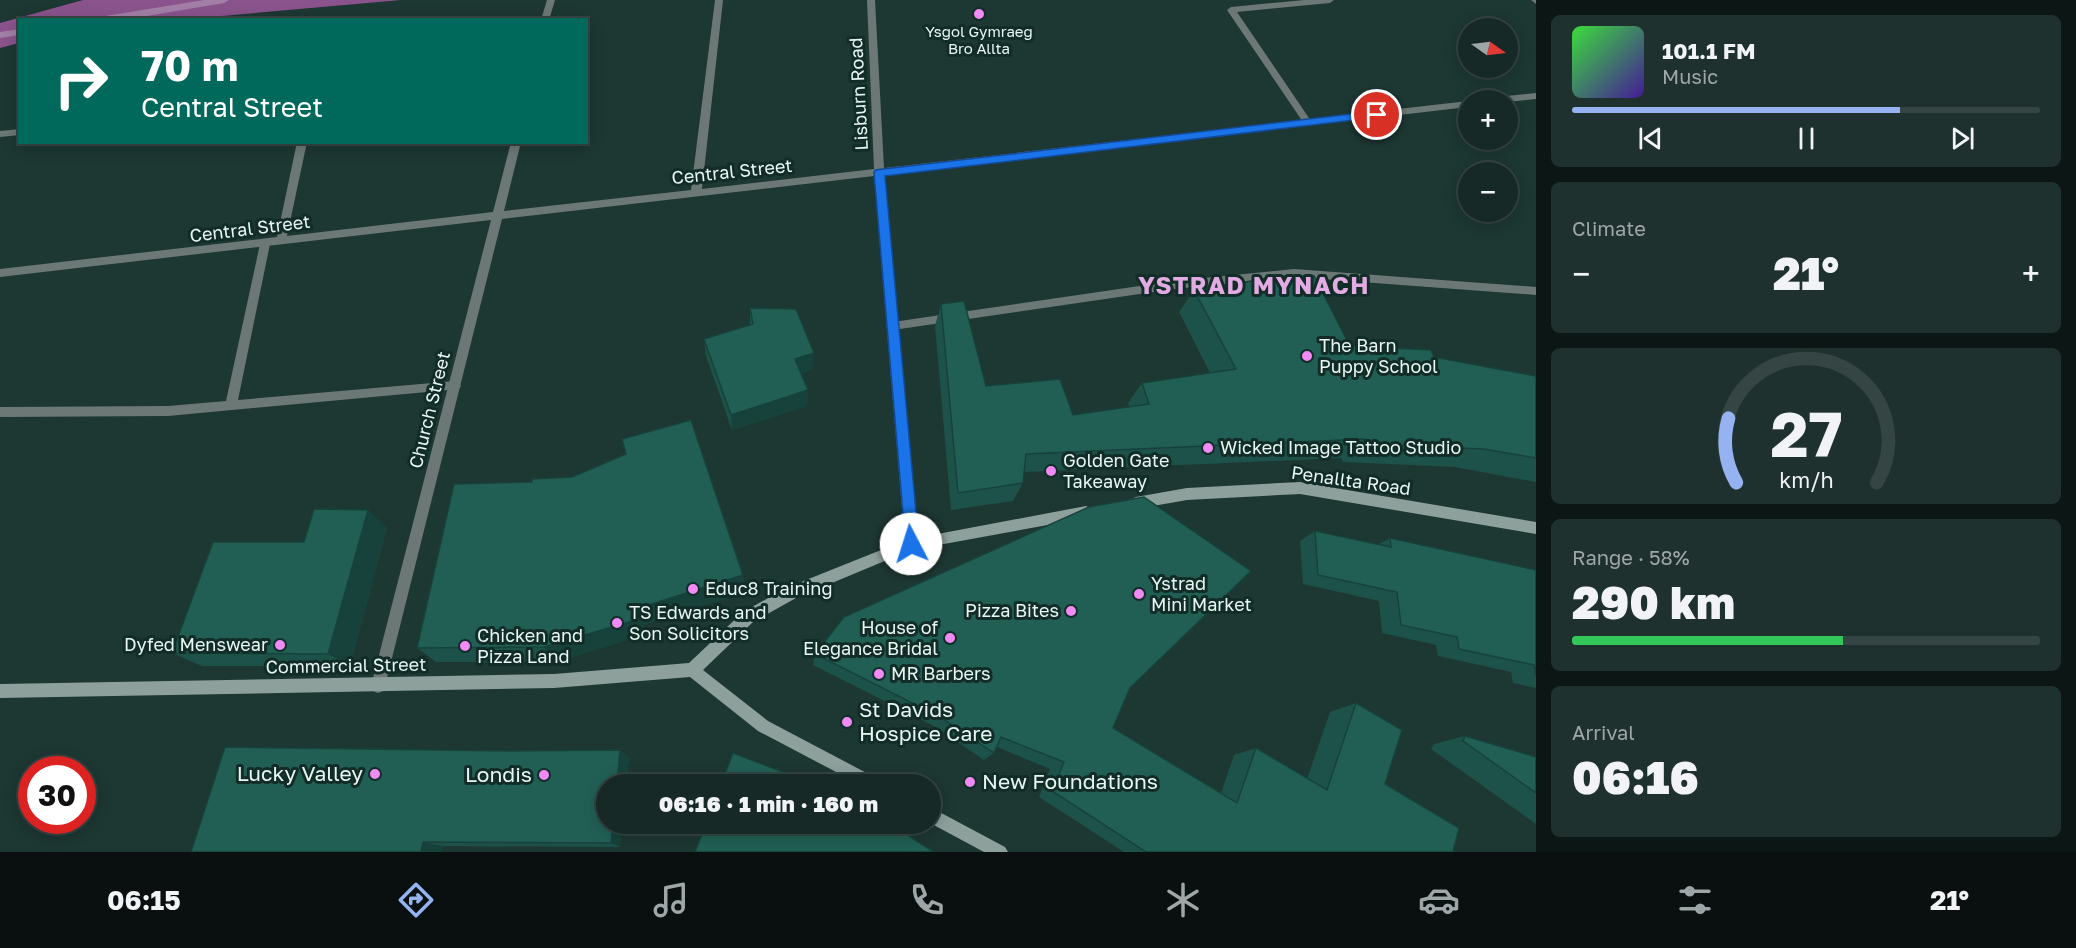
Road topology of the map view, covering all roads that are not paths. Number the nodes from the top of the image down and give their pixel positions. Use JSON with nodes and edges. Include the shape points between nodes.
{"nodes":[{"id":1,"x":550,"y":0,"type":"edge"},
{"id":2,"x":719,"y":0,"type":"edge"},
{"id":3,"x":872,"y":0,"type":"edge"},
{"id":4,"x":1330,"y":0,"type":"edge"},
{"id":5,"x":546,"y":18,"type":"edge"},
{"id":6,"x":1536,"y":96,"type":"edge"},
{"id":7,"x":1518,"y":98,"type":"edge"},
{"id":8,"x":1458,"y":105,"type":"edge"},
{"id":9,"x":1308,"y":123,"type":"junction"},
{"id":10,"x":18,"y":132,"type":"edge"},
{"id":11,"x":0,"y":134,"type":"edge"},
{"id":12,"x":302,"y":144,"type":"edge"},
{"id":13,"x":516,"y":144,"type":"edge"},
{"id":14,"x":879,"y":173,"type":"junction"},
{"id":15,"x":696,"y":193,"type":"junction"},
{"id":16,"x":499,"y":214,"type":"junction"},
{"id":17,"x":281,"y":242,"type":"junction"},
{"id":18,"x":265,"y":244,"type":"junction"},
{"id":19,"x":0,"y":273,"type":"edge"},
{"id":20,"x":1536,"y":291,"type":"edge"},
{"id":21,"x":893,"y":326,"type":"junction"},
{"id":22,"x":455,"y":386,"type":"junction"},
{"id":23,"x":231,"y":405,"type":"junction"},
{"id":24,"x":0,"y":412,"type":"edge"},
{"id":25,"x":1126,"y":505,"type":"edge"},
{"id":26,"x":1096,"y":510,"type":"edge"},
{"id":27,"x":1536,"y":528,"type":"edge"},
{"id":28,"x":911,"y":544,"type":"junction"},
{"id":29,"x":692,"y":670,"type":"junction"},
{"id":30,"x":378,"y":686,"type":"junction"},
{"id":31,"x":0,"y":691,"type":"edge"},
{"id":32,"x":854,"y":774,"type":"edge"},
{"id":33,"x":941,"y":821,"type":"edge"},
{"id":34,"x":1000,"y":852,"type":"edge"}],
"edges":[{"from":1,"to":5,"type":"street"},
{"from":2,"to":15,"type":"street"},
{"from":3,"to":14,"type":"street","name":"Lisburn Road"},
{"from":4,"to":9,"type":"street","via":[[1232,10]]},
{"from":6,"to":7,"type":"street"},
{"from":8,"to":9,"type":"street","name":"Central Street"},
{"from":9,"to":14,"type":"street","name":"Central Street"},
{"from":10,"to":11,"type":"street"},
{"from":12,"to":17,"type":"street"},
{"from":13,"to":16,"type":"street","name":"Church Street"},
{"from":14,"to":15,"type":"street","name":"Central Street"},
{"from":14,"to":21,"type":"street","name":"Lisburn Road"},
{"from":15,"to":16,"type":"street","name":"Central Street"},
{"from":16,"to":17,"type":"street","name":"Central Street"},
{"from":16,"to":22,"type":"street","name":"Church Street"},
{"from":17,"to":18,"type":"street","name":"Central Street"},
{"from":18,"to":19,"type":"street","name":"Central Street"},
{"from":18,"to":23,"type":"street"},
{"from":20,"to":21,"type":"street","via":[[1294,273],[1174,285]]},
{"from":21,"to":28,"type":"street","name":"Lisburn Road"},
{"from":22,"to":23,"type":"street"},
{"from":22,"to":30,"type":"street","name":"Church Street"},
{"from":23,"to":24,"type":"street","via":[[168,411]]},
{"from":25,"to":27,"type":"street","name":"Penallta Road","via":[[1187,494],[1300,488]]},
{"from":26,"to":28,"type":"street"},
{"from":28,"to":29,"type":"street","via":[[791,593],[748,617]]},
{"from":29,"to":30,"type":"street","name":"Commercial Street","via":[[554,681]]},
{"from":29,"to":32,"type":"street","via":[[763,726]]},
{"from":30,"to":31,"type":"street","name":"Commercial Street"},
{"from":33,"to":34,"type":"street"}]}
